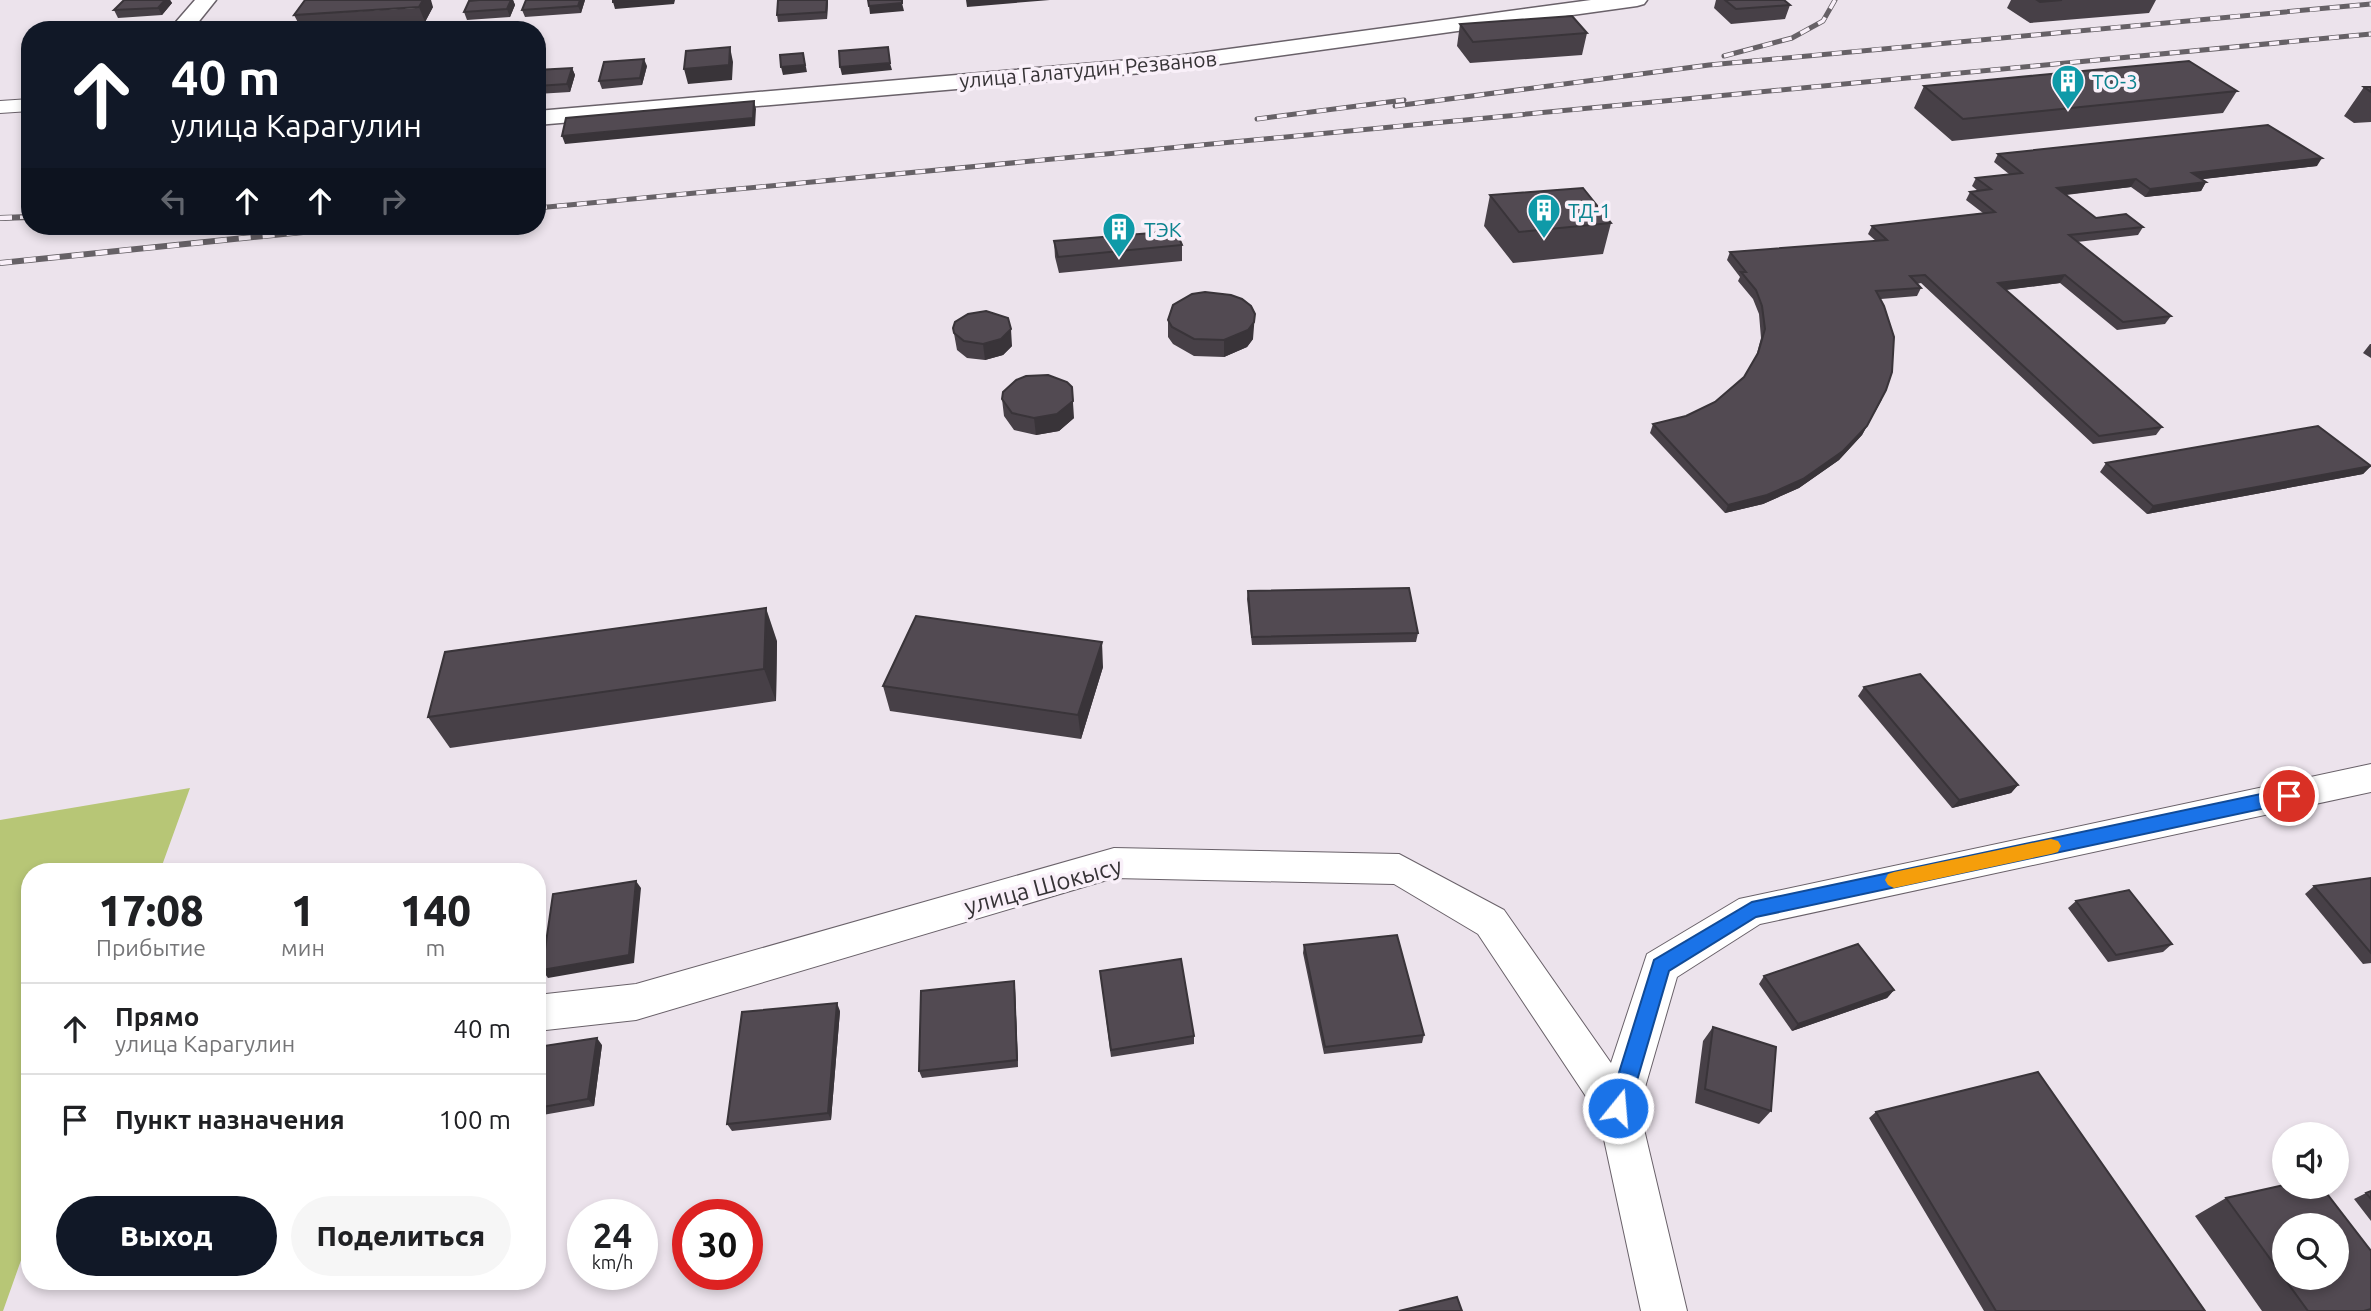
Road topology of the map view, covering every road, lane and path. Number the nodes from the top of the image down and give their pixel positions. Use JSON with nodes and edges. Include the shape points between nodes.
{"nodes":[{"id":1,"x":206,"y":0,"type":"edge"},
{"id":2,"x":1637,"y":0,"type":"edge"},
{"id":3,"x":188,"y":21,"type":"edge"},
{"id":4,"x":21,"y":106,"type":"edge"},
{"id":5,"x":0,"y":107,"type":"edge"},
{"id":6,"x":546,"y":117,"type":"edge"},
{"id":7,"x":2371,"y":778,"type":"edge"},
{"id":8,"x":546,"y":1012,"type":"edge"},
{"id":9,"x":1618,"y":1108,"type":"junction"},
{"id":10,"x":1664,"y":1311,"type":"edge"}],
"edges":[{"from":1,"to":3,"type":"street"},
{"from":2,"to":6,"type":"street","name":"улица Галатудин Резванов","via":[[1177,63]]},
{"from":4,"to":5,"type":"street"},
{"from":7,"to":9,"type":"street","via":[[1752,910],[1661,966]]},
{"from":8,"to":9,"type":"street","name":"улица Шокысу","via":[[636,1002],[1114,863],[1399,869],[1491,922]]},
{"from":9,"to":10,"type":"street"}]}
